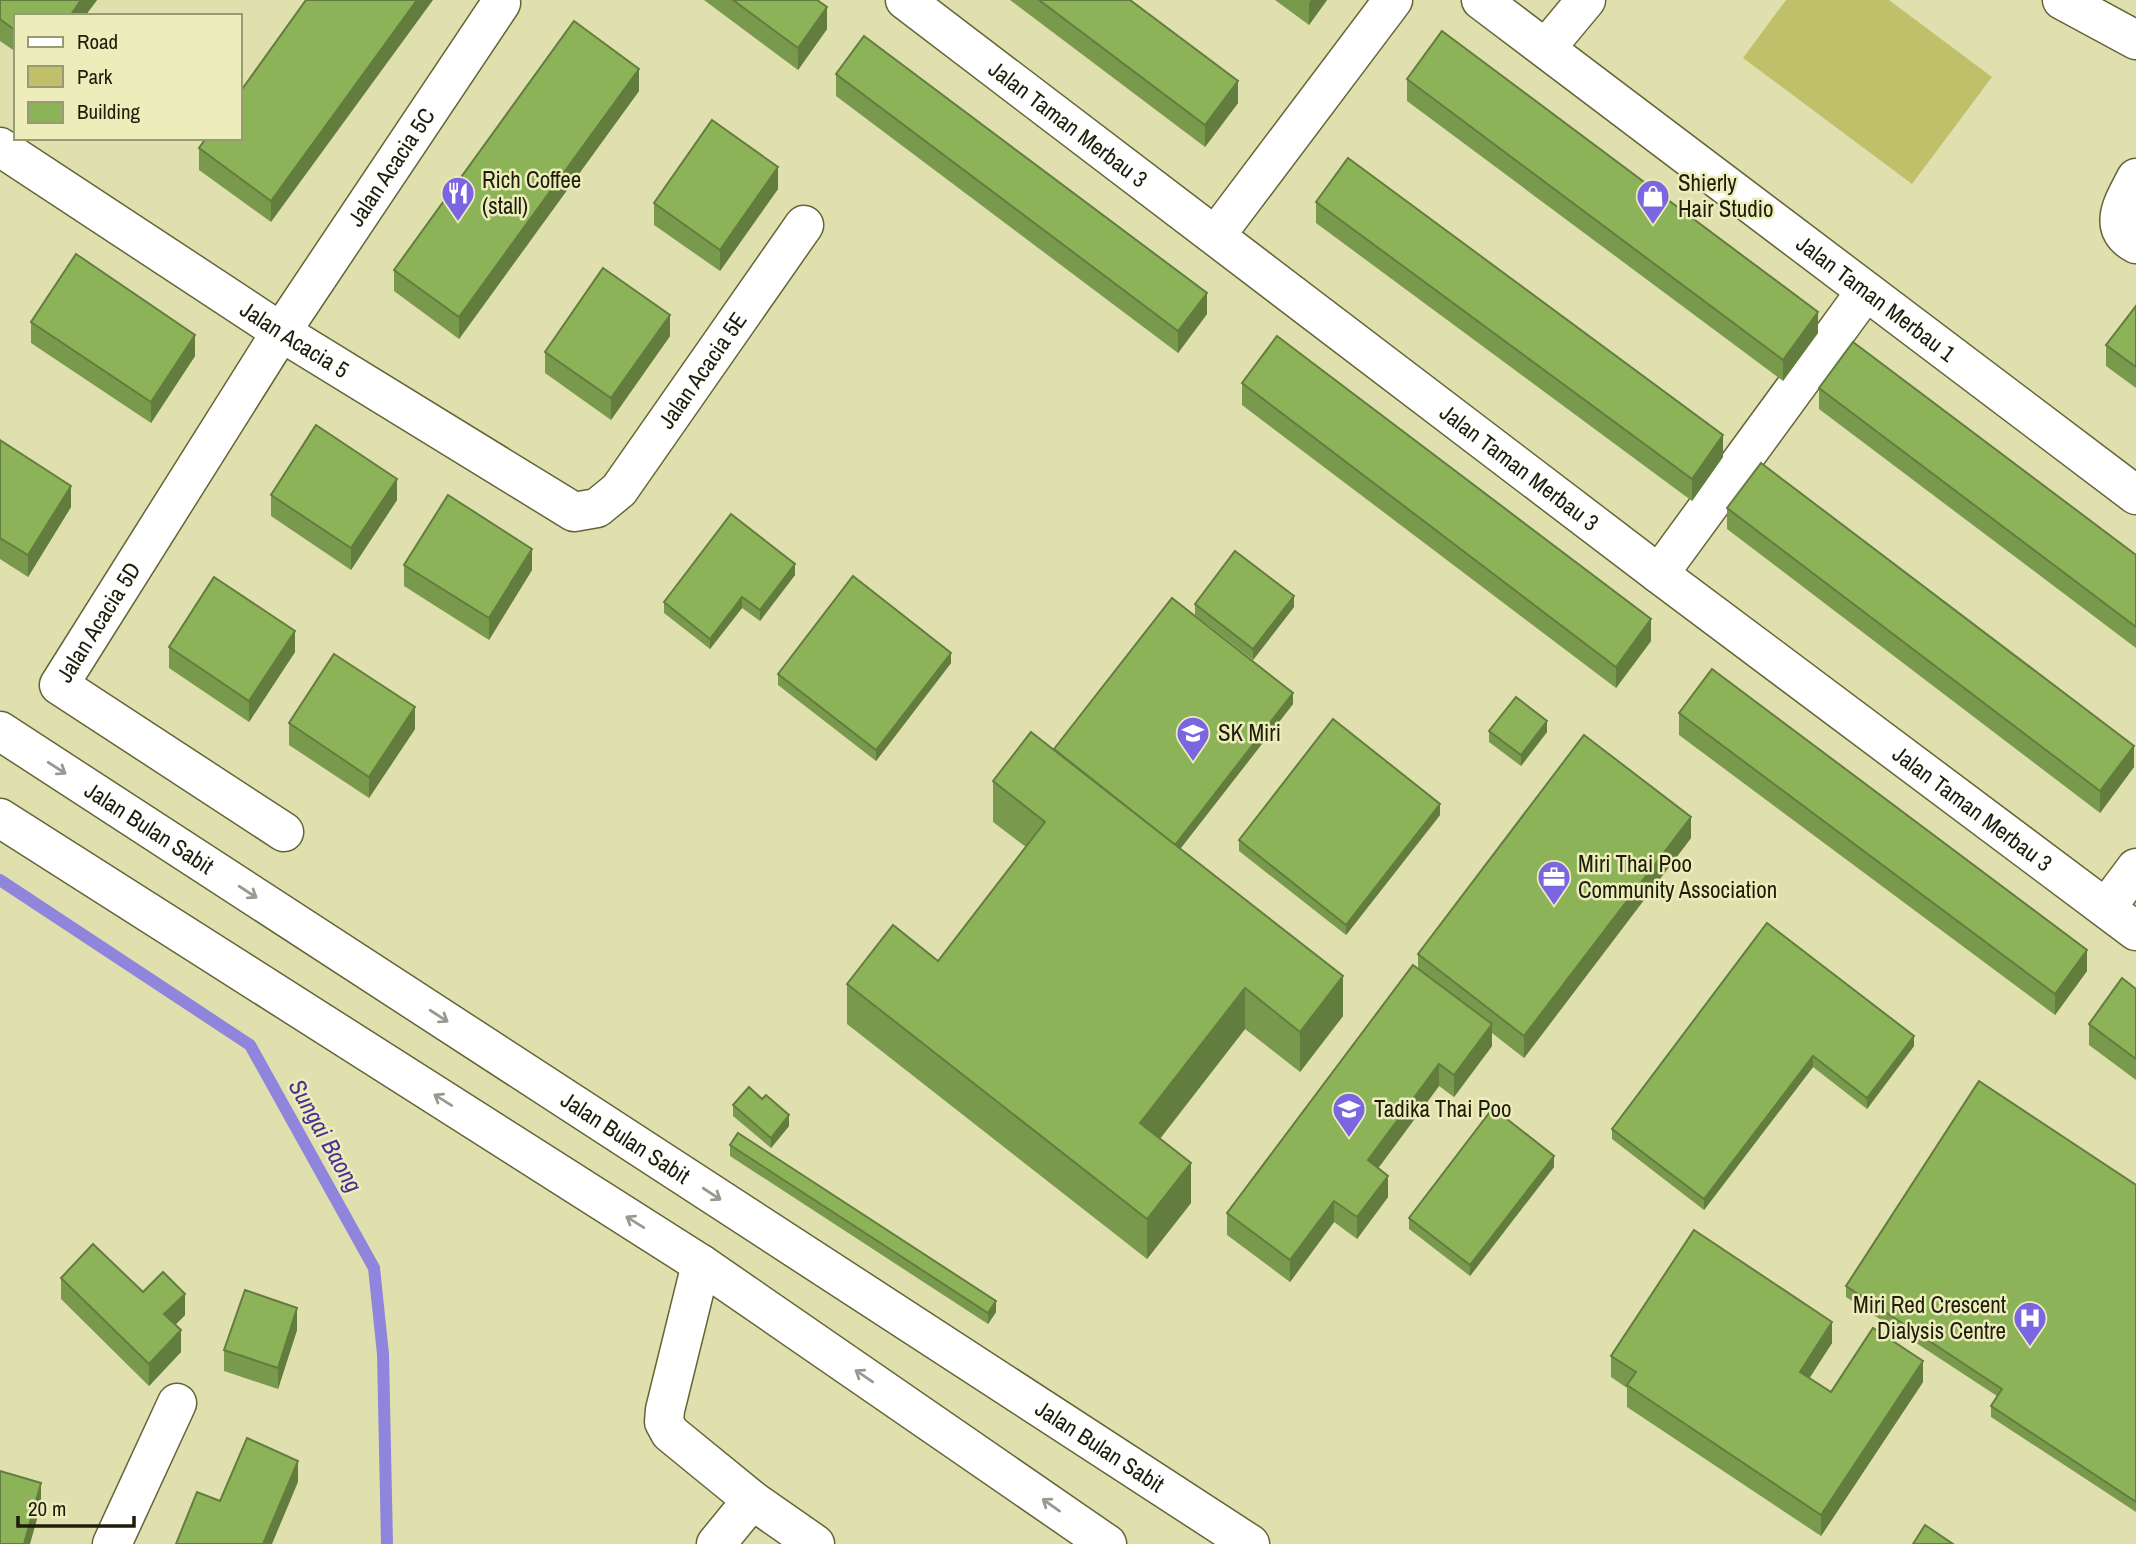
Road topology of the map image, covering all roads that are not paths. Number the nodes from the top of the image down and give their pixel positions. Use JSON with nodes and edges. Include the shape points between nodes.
{"nodes":[{"id":1,"x":905,"y":0,"type":"edge"},
{"id":2,"x":1393,"y":0,"type":"edge"},
{"id":3,"x":1481,"y":0,"type":"edge"},
{"id":4,"x":1586,"y":0,"type":"edge"},
{"id":5,"x":2062,"y":0,"type":"edge"},
{"id":6,"x":501,"y":2,"type":"dead end"},
{"id":7,"x":2136,"y":40,"type":"edge"},
{"id":8,"x":1546,"y":48,"type":"junction"},
{"id":9,"x":0,"y":147,"type":"edge"},
{"id":10,"x":2136,"y":178,"type":"edge"},
{"id":11,"x":804,"y":225,"type":"dead end"},
{"id":12,"x":1216,"y":235,"type":"junction"},
{"id":13,"x":2136,"y":244,"type":"edge"},
{"id":14,"x":1866,"y":291,"type":"junction"},
{"id":15,"x":281,"y":332,"type":"junction"},
{"id":16,"x":2136,"y":495,"type":"edge"},
{"id":17,"x":597,"y":508,"type":"joint"},
{"id":18,"x":1659,"y":574,"type":"junction"},
{"id":19,"x":0,"y":731,"type":"edge"},
{"id":20,"x":0,"y":790,"type":"edge"},
{"id":21,"x":0,"y":818,"type":"edge"},
{"id":22,"x":284,"y":832,"type":"dead end"},
{"id":23,"x":54,"y":853,"type":"junction"},
{"id":24,"x":2136,"y":868,"type":"edge"},
{"id":25,"x":2106,"y":908,"type":"junction"},
{"id":26,"x":2136,"y":931,"type":"edge"},
{"id":27,"x":701,"y":1264,"type":"junction"},
{"id":28,"x":177,"y":1403,"type":"dead end"},
{"id":29,"x":752,"y":1500,"type":"junction"},
{"id":30,"x":1236,"y":1539,"type":"edge"},
{"id":31,"x":112,"y":1544,"type":"edge"},
{"id":32,"x":716,"y":1544,"type":"edge"},
{"id":33,"x":814,"y":1544,"type":"edge"},
{"id":34,"x":1107,"y":1544,"type":"edge"}],
"edges":[{"from":1,"to":12,"type":"street","name":"Jalan Taman Merbau 3"},
{"from":2,"to":12,"type":"street"},
{"from":3,"to":8,"type":"street","name":"Jalan Taman Merbau 1"},
{"from":4,"to":8,"type":"street"},
{"from":5,"to":7,"type":"street"},
{"from":6,"to":15,"type":"street","name":"Jalan Acacia 5C"},
{"from":8,"to":14,"type":"street","name":"Jalan Taman Merbau 1"},
{"from":9,"to":15,"type":"street","name":"Jalan Acacia 5"},
{"from":10,"to":13,"type":"street","via":[[2119,211],[2120,226]]},
{"from":11,"to":17,"type":"street","name":"Jalan Acacia 5E","via":[[619,490]]},
{"from":12,"to":18,"type":"street","name":"Jalan Taman Merbau 3"},
{"from":14,"to":16,"type":"street","name":"Jalan Taman Merbau 1"},
{"from":14,"to":18,"type":"street"},
{"from":15,"to":17,"type":"street","name":"Jalan Acacia 5","via":[[574,512]]},
{"from":15,"to":22,"type":"street","name":"Jalan Acacia 5D","via":[[59,685]]},
{"from":18,"to":25,"type":"street","name":"Jalan Taman Merbau 3"},
{"from":19,"to":30,"type":"street","name":"Jalan Bulan Sabit","one_way":true},
{"from":20,"to":23,"type":"street"},
{"from":21,"to":23,"type":"street"},
{"from":27,"to":23,"type":"street","one_way":true},
{"from":24,"to":25,"type":"street"},
{"from":25,"to":26,"type":"street","name":"Jalan Taman Merbau 3"},
{"from":27,"to":29,"type":"street","via":[[664,1422],[670,1433]]},
{"from":34,"to":27,"type":"street","one_way":true},
{"from":28,"to":31,"type":"street"},
{"from":29,"to":32,"type":"street"},
{"from":29,"to":33,"type":"street"}]}
